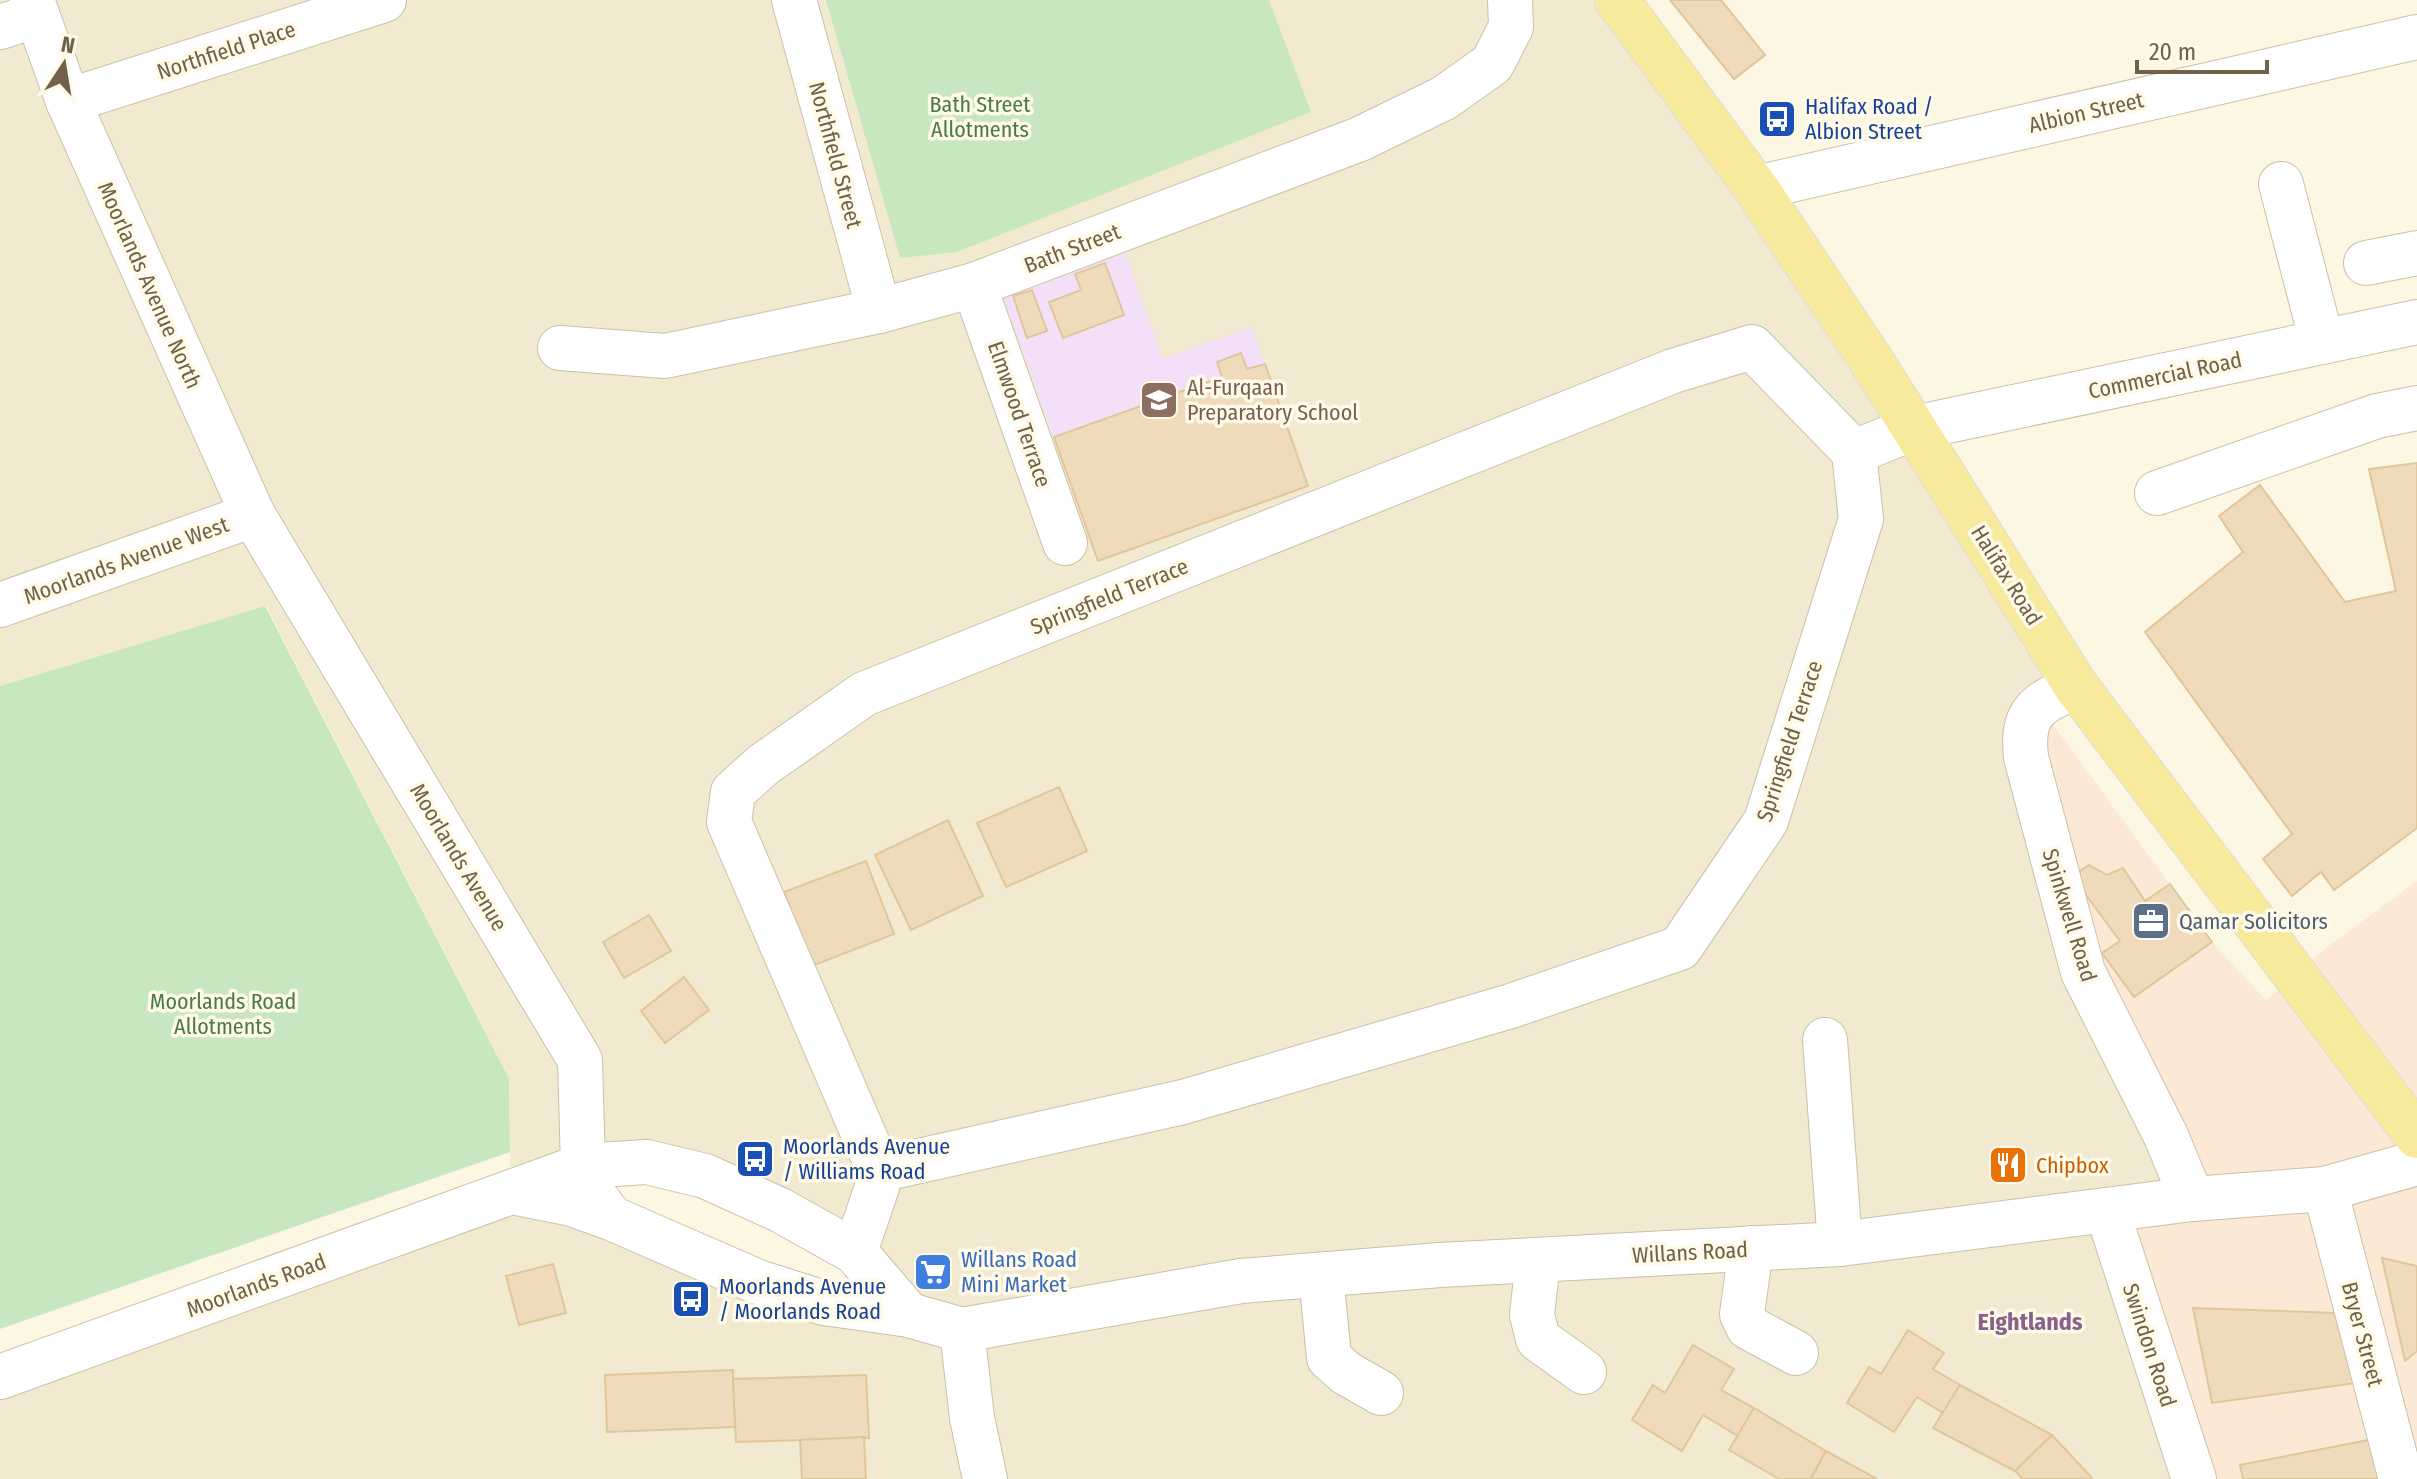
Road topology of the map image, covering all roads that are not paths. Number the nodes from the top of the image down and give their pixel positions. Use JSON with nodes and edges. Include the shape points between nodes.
{"nodes":[{"id":1,"x":384,"y":0,"type":"edge"},
{"id":2,"x":794,"y":0,"type":"edge"},
{"id":3,"x":1510,"y":0,"type":"edge"},
{"id":4,"x":1617,"y":0,"type":"edge"},
{"id":5,"x":23,"y":14,"type":"edge"},
{"id":6,"x":2417,"y":37,"type":"edge"},
{"id":7,"x":68,"y":101,"type":"junction"},
{"id":8,"x":2281,"y":184,"type":"dead end"},
{"id":9,"x":1756,"y":188,"type":"junction"},
{"id":10,"x":2417,"y":253,"type":"edge"},
{"id":11,"x":2366,"y":263,"type":"dead end"},
{"id":12,"x":974,"y":285,"type":"junction"},
{"id":13,"x":879,"y":311,"type":"junction"},
{"id":14,"x":2417,"y":322,"type":"edge"},
{"id":15,"x":2322,"y":342,"type":"junction"},
{"id":16,"x":560,"y":348,"type":"dead end"},
{"id":17,"x":2417,"y":408,"type":"edge"},
{"id":18,"x":1914,"y":428,"type":"junction"},
{"id":19,"x":1854,"y":452,"type":"junction"},
{"id":20,"x":2157,"y":493,"type":"dead end"},
{"id":21,"x":253,"y":515,"type":"junction"},
{"id":22,"x":1065,"y":543,"type":"dead end"},
{"id":23,"x":283,"y":564,"type":"joint"},
{"id":24,"x":0,"y":605,"type":"edge"},
{"id":25,"x":2076,"y":686,"type":"junction"},
{"id":26,"x":1825,"y":1040,"type":"dead end"},
{"id":27,"x":2417,"y":1136,"type":"edge"},
{"id":28,"x":2417,"y":1163,"type":"edge"},
{"id":29,"x":583,"y":1166,"type":"junction"},
{"id":30,"x":879,"y":1170,"type":"junction"},
{"id":31,"x":2325,"y":1189,"type":"junction"},
{"id":32,"x":512,"y":1192,"type":"junction"},
{"id":33,"x":2192,"y":1199,"type":"junction"},
{"id":34,"x":2107,"y":1210,"type":"junction"},
{"id":35,"x":611,"y":1218,"type":"junction"},
{"id":36,"x":1840,"y":1244,"type":"junction"},
{"id":37,"x":1751,"y":1248,"type":"junction"},
{"id":38,"x":855,"y":1252,"type":"junction"},
{"id":39,"x":1538,"y":1260,"type":"junction"},
{"id":40,"x":1321,"y":1275,"type":"junction"},
{"id":41,"x":909,"y":1315,"type":"junction"},
{"id":42,"x":962,"y":1330,"type":"junction"},
{"id":43,"x":1796,"y":1353,"type":"dead end"},
{"id":44,"x":1584,"y":1372,"type":"dead end"},
{"id":45,"x":0,"y":1377,"type":"edge"},
{"id":46,"x":1381,"y":1393,"type":"dead end"},
{"id":47,"x":985,"y":1479,"type":"edge"},
{"id":48,"x":2194,"y":1479,"type":"edge"},
{"id":49,"x":2401,"y":1479,"type":"edge"}],
"edges":[{"from":1,"to":7,"type":"street","name":"Northfield Place"},
{"from":2,"to":13,"type":"street","name":"Northfield Street"},
{"from":3,"to":12,"type":"street","name":"Bath Street","via":[[1511,27],[1492,64],[1444,98],[1360,139]]},
{"from":4,"to":9,"type":"main road","name":"Halifax Road"},
{"from":5,"to":7,"type":"street","name":"Moorlands Avenue North"},
{"from":6,"to":9,"type":"street","name":"Albion Street"},
{"from":7,"to":21,"type":"street","name":"Moorlands Avenue North"},
{"from":8,"to":15,"type":"street"},
{"from":9,"to":18,"type":"main road","name":"Halifax Road"},
{"from":10,"to":11,"type":"street"},
{"from":12,"to":13,"type":"street","name":"Bath Street"},
{"from":12,"to":22,"type":"street","name":"Elmwood Terrace"},
{"from":13,"to":16,"type":"street","name":"Bath Street","via":[[665,356]]},
{"from":14,"to":15,"type":"street","name":"Commercial Road"},
{"from":15,"to":18,"type":"street","name":"Commercial Road"},
{"from":17,"to":20,"type":"street","via":[[2377,416]]},
{"from":18,"to":19,"type":"street"},
{"from":18,"to":25,"type":"main road","name":"Halifax Road"},
{"from":19,"to":30,"type":"street","name":"Springfield Terrace","via":[[1861,519],[1766,821],[1680,948],[1511,1006],[1183,1102]]},
{"from":19,"to":30,"type":"street","name":"Springfield Terrace","via":[[1752,347],[1673,371],[864,694],[763,765],[733,792],[729,822]]},
{"from":21,"to":23,"type":"street","name":"Moorlands Avenue North"},
{"from":21,"to":24,"type":"street","name":"Moorlands Avenue West"},
{"from":23,"to":29,"type":"street","name":"Moorlands Avenue","via":[[580,1060]]},
{"from":25,"to":27,"type":"main road","name":"Halifax Road"},
{"from":25,"to":33,"type":"street","name":"Spinkwell Road","via":[[2038,704],[2023,731],[2026,757],[2083,972]]},
{"from":26,"to":36,"type":"street"},
{"from":28,"to":31,"type":"street","name":"Willans Road"},
{"from":29,"to":32,"type":"street","name":"Moorlands Road"},
{"from":29,"to":35,"type":"street","via":[[589,1188]]},
{"from":29,"to":38,"type":"street","name":"Moorlands Road","via":[[647,1162],[705,1176]]},
{"from":30,"to":38,"type":"street"},
{"from":31,"to":33,"type":"street","name":"Willans Road"},
{"from":31,"to":49,"type":"street","name":"Bryer Street"},
{"from":32,"to":35,"type":"street"},
{"from":32,"to":45,"type":"street","name":"Moorlands Road"},
{"from":33,"to":34,"type":"street","name":"Willans Road"},
{"from":34,"to":36,"type":"street","name":"Willans Road"},
{"from":34,"to":48,"type":"street","name":"Swindon Road"},
{"from":35,"to":41,"type":"street","via":[[784,1290],[824,1303]]},
{"from":36,"to":37,"type":"street","name":"Willans Road"},
{"from":37,"to":39,"type":"street","name":"Willans Road"},
{"from":37,"to":43,"type":"street","via":[[1742,1314],[1748,1327]]},
{"from":38,"to":41,"type":"street","name":"Moorlands Road"},
{"from":39,"to":40,"type":"street","name":"Willans Road"},
{"from":39,"to":44,"type":"street","via":[[1532,1315],[1538,1339]]},
{"from":40,"to":42,"type":"street","name":"Willans Road","via":[[1241,1281]]},
{"from":40,"to":46,"type":"street","via":[[1329,1358]]},
{"from":41,"to":42,"type":"street"},
{"from":42,"to":47,"type":"street"}]}
